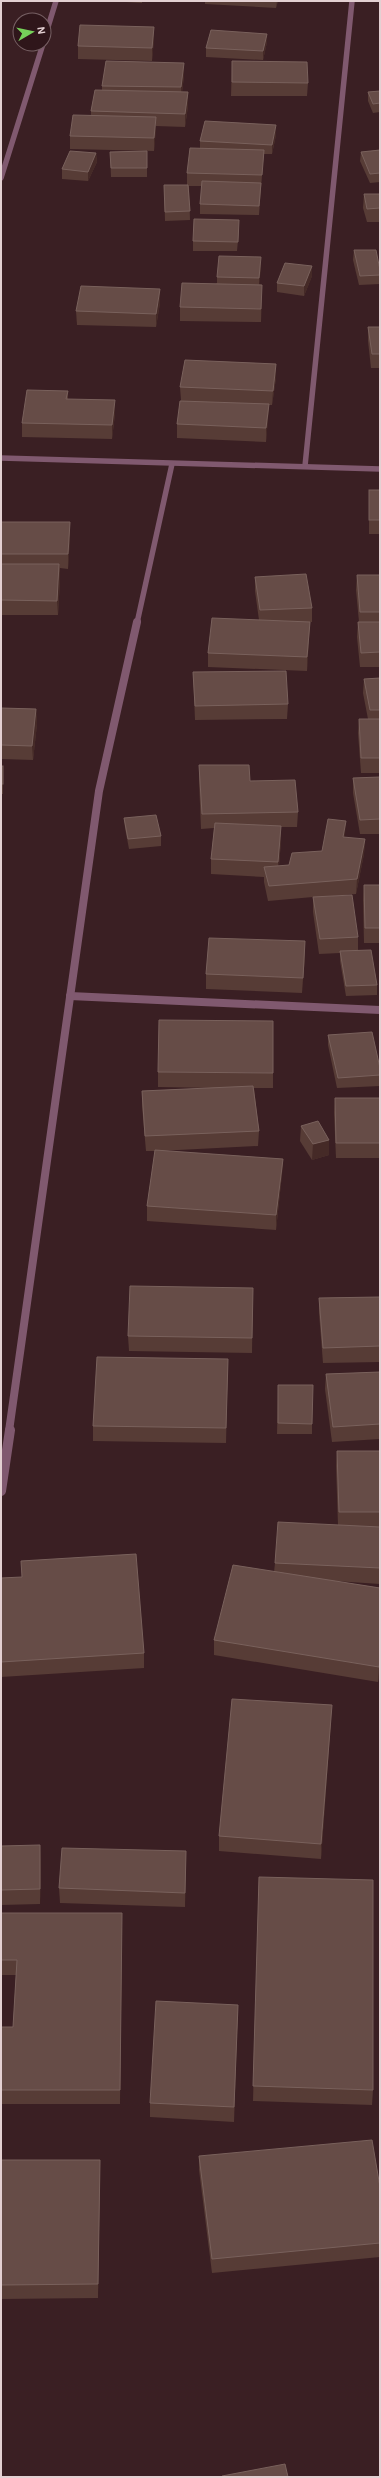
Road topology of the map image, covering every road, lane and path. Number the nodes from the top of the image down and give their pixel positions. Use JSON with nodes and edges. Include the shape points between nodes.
{"nodes":[{"id":1,"x":56,"y":1,"type":"edge"},
{"id":2,"x":352,"y":1,"type":"edge"},
{"id":3,"x":52,"y":14,"type":"edge"},
{"id":4,"x":40,"y":52,"type":"edge"},
{"id":5,"x":1,"y":178,"type":"edge"},
{"id":6,"x":1,"y":458,"type":"edge"},
{"id":7,"x":172,"y":464,"type":"junction"},
{"id":8,"x":305,"y":466,"type":"junction"},
{"id":9,"x":380,"y":469,"type":"edge"},
{"id":10,"x":70,"y":996,"type":"junction"},
{"id":11,"x":380,"y":1010,"type":"edge"},
{"id":12,"x":1,"y":1491,"type":"edge"}],
"edges":[{"from":1,"to":3,"type":"street"},
{"from":2,"to":8,"type":"street"},
{"from":4,"to":5,"type":"street"},
{"from":6,"to":7,"type":"street"},
{"from":7,"to":8,"type":"street"},
{"from":7,"to":10,"type":"street","via":[[99,791]]},
{"from":8,"to":9,"type":"street"},
{"from":10,"to":11,"type":"street"},
{"from":10,"to":12,"type":"street"}]}
